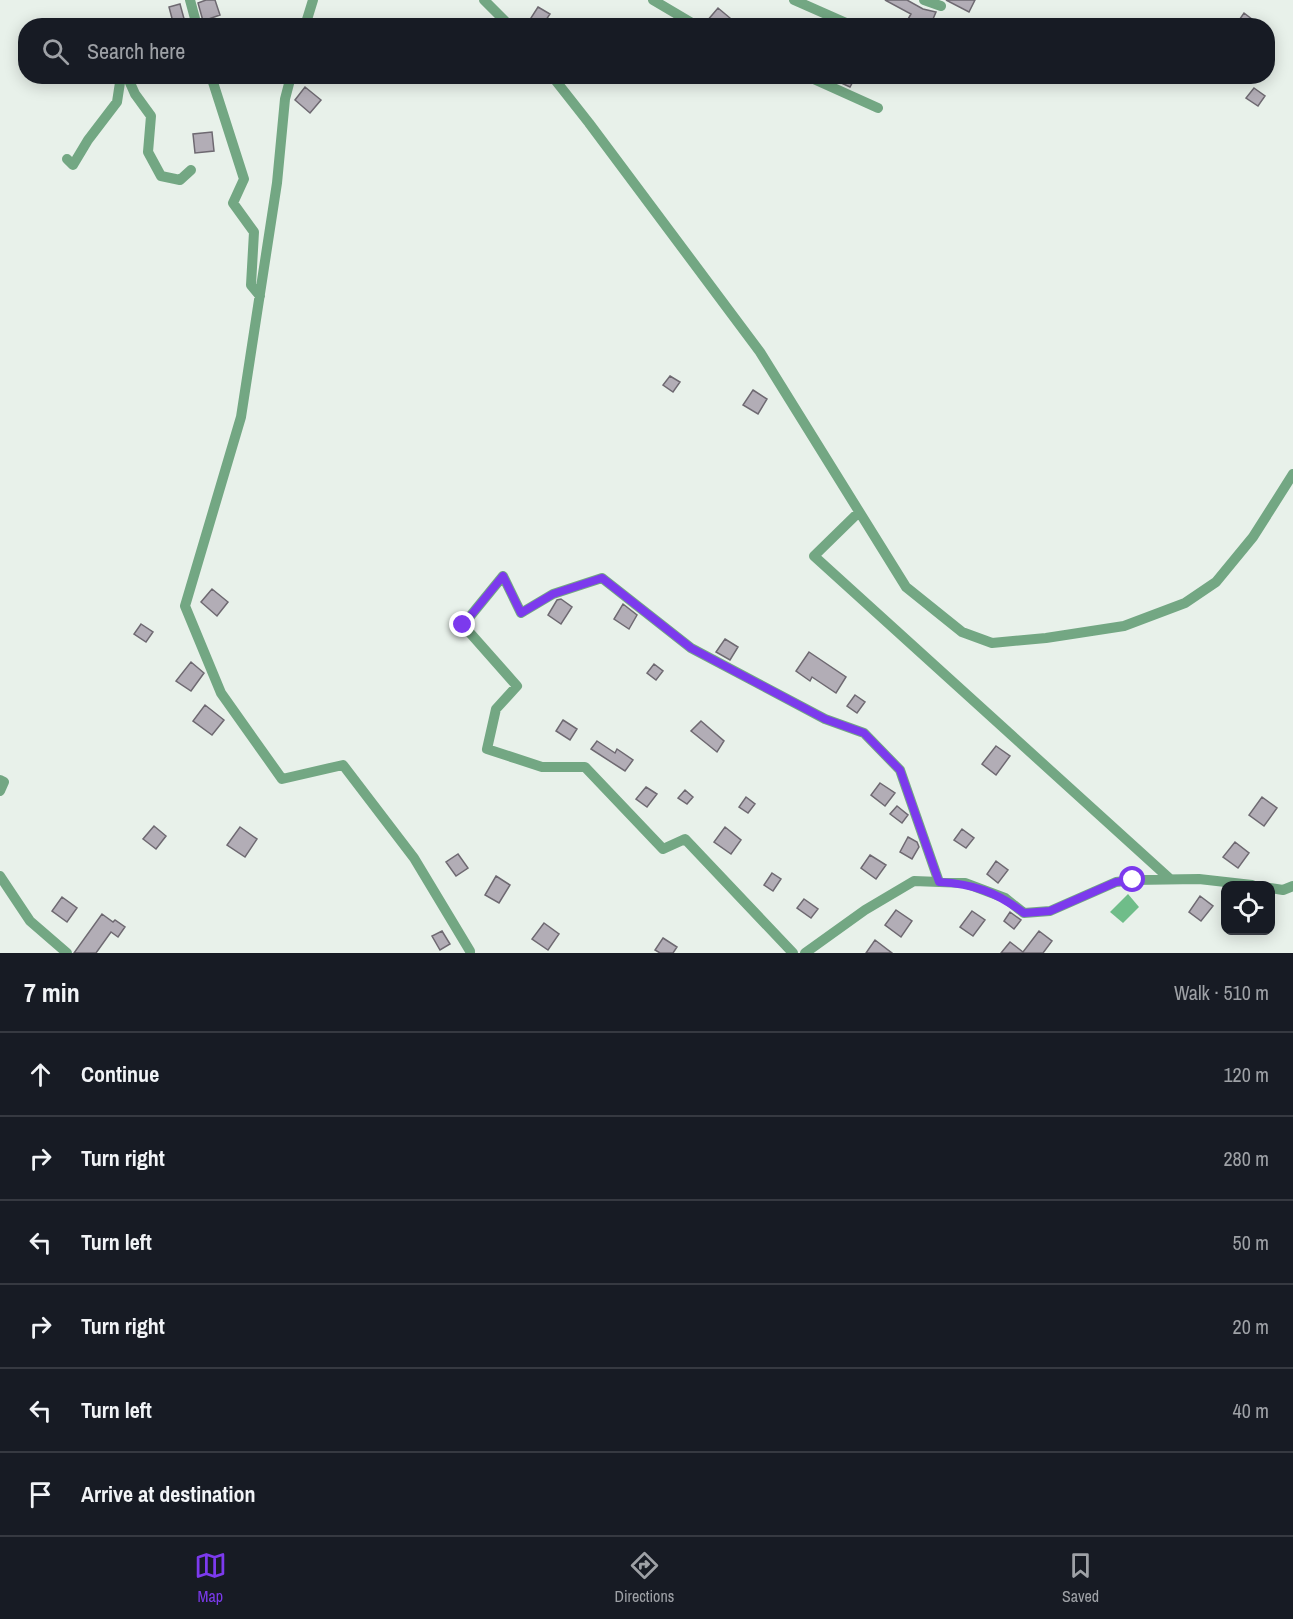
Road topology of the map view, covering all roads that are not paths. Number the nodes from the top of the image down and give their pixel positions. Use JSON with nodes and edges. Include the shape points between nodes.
{"nodes":[{"id":1,"x":190,"y":0,"type":"edge"},
{"id":2,"x":313,"y":0,"type":"edge"},
{"id":3,"x":484,"y":0,"type":"edge"},
{"id":4,"x":654,"y":0,"type":"edge"},
{"id":5,"x":794,"y":0,"type":"edge"},
{"id":6,"x":924,"y":0,"type":"edge"},
{"id":7,"x":941,"y":6,"type":"dead end"},
{"id":8,"x":195,"y":18,"type":"edge"},
{"id":9,"x":307,"y":18,"type":"edge"},
{"id":10,"x":502,"y":18,"type":"edge"},
{"id":11,"x":684,"y":18,"type":"edge"},
{"id":12,"x":835,"y":18,"type":"edge"},
{"id":13,"x":120,"y":84,"type":"edge"},
{"id":14,"x":131,"y":84,"type":"edge"},
{"id":15,"x":214,"y":84,"type":"edge"},
{"id":16,"x":289,"y":84,"type":"edge"},
{"id":17,"x":558,"y":84,"type":"edge"},
{"id":18,"x":825,"y":84,"type":"edge"},
{"id":19,"x":878,"y":108,"type":"dead end"},
{"id":20,"x":68,"y":159,"type":"dead end"},
{"id":21,"x":191,"y":170,"type":"dead end"},
{"id":22,"x":260,"y":296,"type":"junction"},
{"id":23,"x":1293,"y":474,"type":"edge"},
{"id":24,"x":859,"y":512,"type":"junction"},
{"id":25,"x":0,"y":780,"type":"edge"},
{"id":26,"x":0,"y":791,"type":"edge"},
{"id":27,"x":0,"y":876,"type":"edge"},
{"id":28,"x":1170,"y":879,"type":"junction"},
{"id":29,"x":1221,"y":881,"type":"edge"},
{"id":30,"x":939,"y":882,"type":"junction"},
{"id":31,"x":1293,"y":886,"type":"edge"},
{"id":32,"x":1275,"y":889,"type":"edge"},
{"id":33,"x":67,"y":953,"type":"edge"},
{"id":34,"x":470,"y":953,"type":"edge"},
{"id":35,"x":793,"y":953,"type":"edge"},
{"id":36,"x":805,"y":953,"type":"edge"}],
"edges":[{"from":1,"to":8,"type":"street"},
{"from":2,"to":9,"type":"street"},
{"from":3,"to":10,"type":"street"},
{"from":4,"to":11,"type":"street"},
{"from":5,"to":12,"type":"street"},
{"from":6,"to":7,"type":"street"},
{"from":13,"to":20,"type":"street","via":[[117,102],[73,165]]},
{"from":14,"to":21,"type":"street","via":[[151,117],[148,152],[161,176],[180,180]]},
{"from":15,"to":22,"type":"street","via":[[244,179],[233,203],[254,232],[251,285]]},
{"from":16,"to":22,"type":"street"},
{"from":17,"to":24,"type":"street","via":[[760,352]]},
{"from":18,"to":19,"type":"street"},
{"from":22,"to":34,"type":"street","via":[[241,417],[185,606],[220,693],[282,779],[343,765],[414,858]]},
{"from":23,"to":24,"type":"street","via":[[1253,537],[1216,582],[1185,603],[1125,626],[992,644],[962,632],[906,587]]},
{"from":24,"to":28,"type":"street","via":[[814,556]]},
{"from":25,"to":26,"type":"street","via":[[4,783]]},
{"from":27,"to":33,"type":"street","via":[[30,921]]},
{"from":28,"to":29,"type":"street"},
{"from":28,"to":30,"type":"street","via":[[1116,882],[1050,911],[1024,913],[1005,898],[965,883]]},
{"from":30,"to":35,"type":"street","via":[[900,770],[864,733],[825,719],[691,648],[602,578],[553,594],[521,613],[503,576],[463,625],[517,686],[496,709],[487,749],[542,767],[585,767],[663,849],[685,838]]},
{"from":30,"to":36,"type":"street","via":[[914,881]]},
{"from":31,"to":32,"type":"street"}]}
